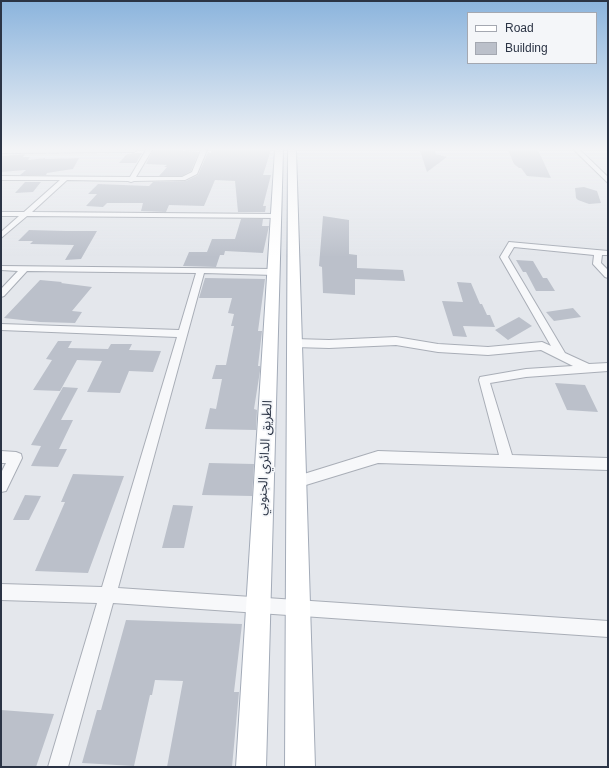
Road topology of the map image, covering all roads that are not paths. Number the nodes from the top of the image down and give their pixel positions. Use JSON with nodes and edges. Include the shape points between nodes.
{"nodes":[{"id":1,"x":57,"y":186,"type":"edge"},
{"id":2,"x":277,"y":186,"type":"edge"},
{"id":3,"x":292,"y":186,"type":"edge"},
{"id":4,"x":1,"y":214,"type":"edge"},
{"id":5,"x":25,"y":214,"type":"junction"},
{"id":6,"x":276,"y":216,"type":"junction"},
{"id":7,"x":1,"y":236,"type":"edge"},
{"id":8,"x":608,"y":253,"type":"edge"},
{"id":9,"x":598,"y":254,"type":"junction"},
{"id":10,"x":1,"y":268,"type":"edge"},
{"id":11,"x":24,"y":269,"type":"junction"},
{"id":12,"x":201,"y":271,"type":"junction"},
{"id":13,"x":274,"y":272,"type":"junction"},
{"id":14,"x":608,"y":275,"type":"edge"},
{"id":15,"x":1,"y":294,"type":"edge"},
{"id":16,"x":1,"y":327,"type":"edge"},
{"id":17,"x":183,"y":334,"type":"junction"},
{"id":18,"x":294,"y":343,"type":"junction"},
{"id":19,"x":561,"y":356,"type":"junction"},
{"id":20,"x":608,"y":367,"type":"edge"},
{"id":21,"x":587,"y":368,"type":"junction"},
{"id":22,"x":1,"y":457,"type":"edge"},
{"id":23,"x":507,"y":461,"type":"junction"},
{"id":24,"x":608,"y":464,"type":"edge"},
{"id":25,"x":296,"y":482,"type":"junction"},
{"id":26,"x":1,"y":486,"type":"edge"},
{"id":27,"x":1,"y":592,"type":"edge"},
{"id":28,"x":109,"y":595,"type":"junction"},
{"id":29,"x":259,"y":605,"type":"junction"},
{"id":30,"x":297,"y":609,"type":"junction"},
{"id":31,"x":608,"y":629,"type":"edge"},
{"id":32,"x":58,"y":767,"type":"edge"},
{"id":33,"x":250,"y":767,"type":"edge"},
{"id":34,"x":300,"y":767,"type":"edge"}],
"edges":[{"from":1,"to":5,"type":"street"},
{"from":2,"to":6,"type":"main road","name":"الطريق الدائري الجنوبي"},
{"from":3,"to":18,"type":"main road","name":"الطريق الدائري الجنوبي"},
{"from":4,"to":5,"type":"street"},
{"from":5,"to":6,"type":"street"},
{"from":5,"to":7,"type":"street"},
{"from":6,"to":13,"type":"main road","name":"الطريق الدائري الجنوبي"},
{"from":8,"to":9,"type":"street"},
{"from":9,"to":14,"type":"street","via":[[597,264]]},
{"from":9,"to":19,"type":"street","via":[[512,244],[504,257]]},
{"from":10,"to":11,"type":"street"},
{"from":11,"to":12,"type":"street"},
{"from":11,"to":15,"type":"street"},
{"from":12,"to":13,"type":"street"},
{"from":12,"to":17,"type":"street"},
{"from":13,"to":29,"type":"main road","name":"الطريق الدائري الجنوبي"},
{"from":16,"to":17,"type":"street"},
{"from":17,"to":28,"type":"street"},
{"from":18,"to":19,"type":"street","via":[[396,341],[438,348],[488,351],[542,346]]},
{"from":18,"to":25,"type":"main road","name":"الطريق الدائري الجنوبي"},
{"from":19,"to":21,"type":"street"},
{"from":20,"to":21,"type":"street"},
{"from":21,"to":23,"type":"street","via":[[526,373],[484,380]]},
{"from":22,"to":26,"type":"street","via":[[16,458]]},
{"from":23,"to":24,"type":"street"},
{"from":23,"to":25,"type":"street","via":[[378,457]]},
{"from":25,"to":30,"type":"main road","name":"الطريق الدائري الجنوبي"},
{"from":27,"to":28,"type":"street"},
{"from":28,"to":29,"type":"street"},
{"from":28,"to":32,"type":"street"},
{"from":29,"to":30,"type":"street"},
{"from":29,"to":33,"type":"main road","name":"الطريق الدائري الجنوبي"},
{"from":30,"to":31,"type":"street"},
{"from":30,"to":34,"type":"main road","name":"الطريق الدائري الجنوبي"}]}
